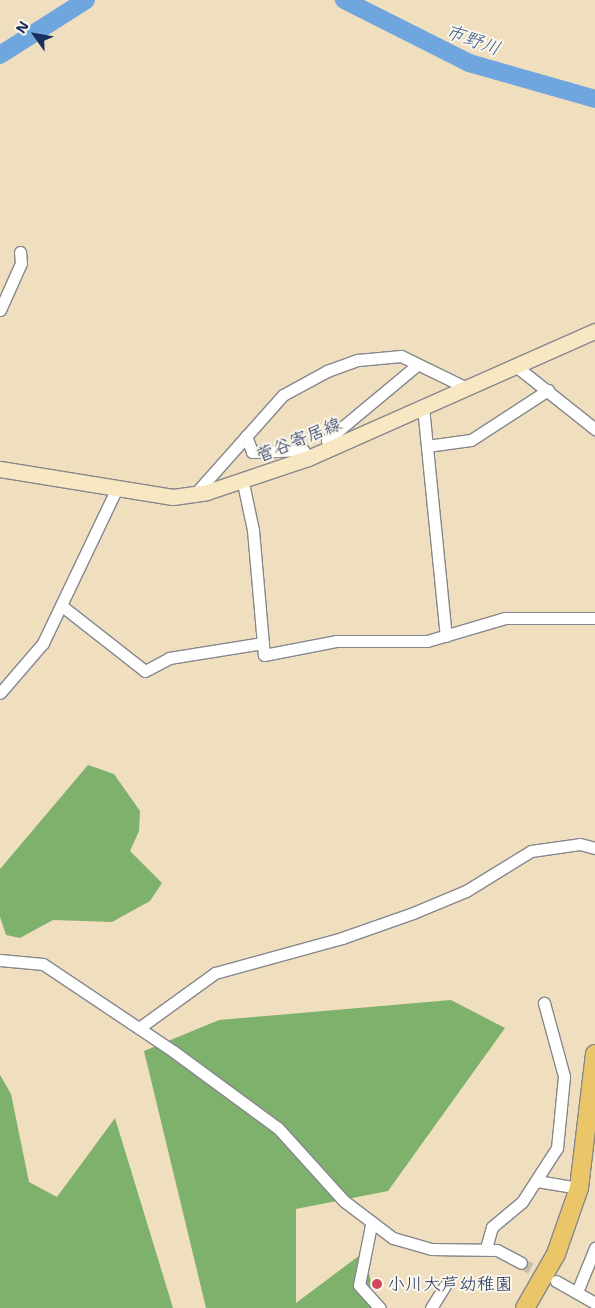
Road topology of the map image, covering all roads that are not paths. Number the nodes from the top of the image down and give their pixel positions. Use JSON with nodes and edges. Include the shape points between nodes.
{"nodes":[{"id":1,"x":20,"y":252,"type":"dead end"},
{"id":2,"x":0,"y":310,"type":"edge"},
{"id":3,"x":595,"y":331,"type":"edge"},
{"id":4,"x":417,"y":365,"type":"junction"},
{"id":5,"x":517,"y":366,"type":"junction"},
{"id":6,"x":467,"y":388,"type":"junction"},
{"id":7,"x":548,"y":390,"type":"junction"},
{"id":8,"x":422,"y":407,"type":"junction"},
{"id":9,"x":595,"y":429,"type":"edge"},
{"id":10,"x":246,"y":436,"type":"junction"},
{"id":11,"x":427,"y":446,"type":"junction"},
{"id":12,"x":329,"y":449,"type":"junction"},
{"id":13,"x":308,"y":458,"type":"junction"},
{"id":14,"x":0,"y":469,"type":"edge"},
{"id":15,"x":242,"y":483,"type":"junction"},
{"id":16,"x":116,"y":490,"type":"junction"},
{"id":17,"x":195,"y":494,"type":"junction"},
{"id":18,"x":62,"y":606,"type":"junction"},
{"id":19,"x":595,"y":618,"type":"edge"},
{"id":20,"x":446,"y":636,"type":"junction"},
{"id":21,"x":263,"y":643,"type":"junction"},
{"id":22,"x":0,"y":693,"type":"edge"},
{"id":23,"x":595,"y":848,"type":"edge"},
{"id":24,"x":0,"y":960,"type":"edge"},
{"id":25,"x":544,"y":1003,"type":"dead end"},
{"id":26,"x":139,"y":1028,"type":"junction"},
{"id":27,"x":595,"y":1054,"type":"edge"},
{"id":28,"x":592,"y":1117,"type":"edge"},
{"id":29,"x":537,"y":1181,"type":"junction"},
{"id":30,"x":579,"y":1188,"type":"junction"},
{"id":31,"x":371,"y":1225,"type":"junction"},
{"id":32,"x":486,"y":1248,"type":"junction"},
{"id":33,"x":595,"y":1248,"type":"edge"},
{"id":34,"x":521,"y":1263,"type":"tunnel mouth"},
{"id":35,"x":556,"y":1281,"type":"tunnel mouth"},
{"id":36,"x":445,"y":1286,"type":"dead end"},
{"id":37,"x":577,"y":1292,"type":"junction"},
{"id":38,"x":595,"y":1303,"type":"edge"},
{"id":39,"x":380,"y":1308,"type":"edge"},
{"id":40,"x":431,"y":1308,"type":"edge"},
{"id":41,"x":525,"y":1308,"type":"edge"}],
"edges":[{"from":1,"to":2,"type":"street","via":[[21,263]]},
{"from":3,"to":5,"type":"main road","name":"菅谷寄居線"},
{"from":4,"to":6,"type":"street"},
{"from":4,"to":10,"type":"street","via":[[387,354],[327,371],[283,395]]},
{"from":4,"to":12,"type":"street","via":[[326,440]]},
{"from":5,"to":6,"type":"main road","name":"菅谷寄居線"},
{"from":5,"to":7,"type":"street"},
{"from":6,"to":8,"type":"main road","name":"菅谷寄居線"},
{"from":7,"to":9,"type":"street"},
{"from":7,"to":11,"type":"street","via":[[471,440]]},
{"from":8,"to":11,"type":"street"},
{"from":8,"to":12,"type":"main road","name":"菅谷寄居線"},
{"from":10,"to":13,"type":"street","via":[[252,452],[304,450]]},
{"from":10,"to":17,"type":"street"},
{"from":11,"to":20,"type":"street"},
{"from":12,"to":13,"type":"main road","name":"菅谷寄居線"},
{"from":13,"to":15,"type":"main road","name":"菅谷寄居線"},
{"from":14,"to":16,"type":"main road","name":"菅谷寄居線"},
{"from":15,"to":17,"type":"main road","name":"菅谷寄居線"},
{"from":15,"to":21,"type":"street","via":[[253,530]]},
{"from":16,"to":17,"type":"main road","name":"菅谷寄居線","via":[[174,497]]},
{"from":16,"to":18,"type":"street"},
{"from":18,"to":21,"type":"street","via":[[145,672],[169,658]]},
{"from":18,"to":22,"type":"street","via":[[43,642]]},
{"from":19,"to":20,"type":"street","via":[[506,618]]},
{"from":20,"to":21,"type":"street","via":[[427,641],[336,641],[264,655]]},
{"from":23,"to":26,"type":"street","via":[[580,844],[531,851],[466,891],[413,913],[342,938],[216,973]]},
{"from":24,"to":26,"type":"street","via":[[43,964]]},
{"from":25,"to":29,"type":"street","via":[[565,1087],[557,1148]]},
{"from":26,"to":31,"type":"street","via":[[278,1128]]},
{"from":27,"to":28,"type":"main road"},
{"from":28,"to":30,"type":"main road"},
{"from":29,"to":30,"type":"street"},
{"from":29,"to":32,"type":"street","via":[[522,1202],[492,1227]]},
{"from":30,"to":41,"type":"main road","via":[[556,1254]]},
{"from":31,"to":32,"type":"street","via":[[393,1238],[430,1249]]},
{"from":31,"to":39,"type":"street","via":[[359,1285]]},
{"from":32,"to":34,"type":"street"},
{"from":33,"to":37,"type":"street"},
{"from":35,"to":37,"type":"street"},
{"from":36,"to":40,"type":"street"},
{"from":37,"to":38,"type":"street"}]}
